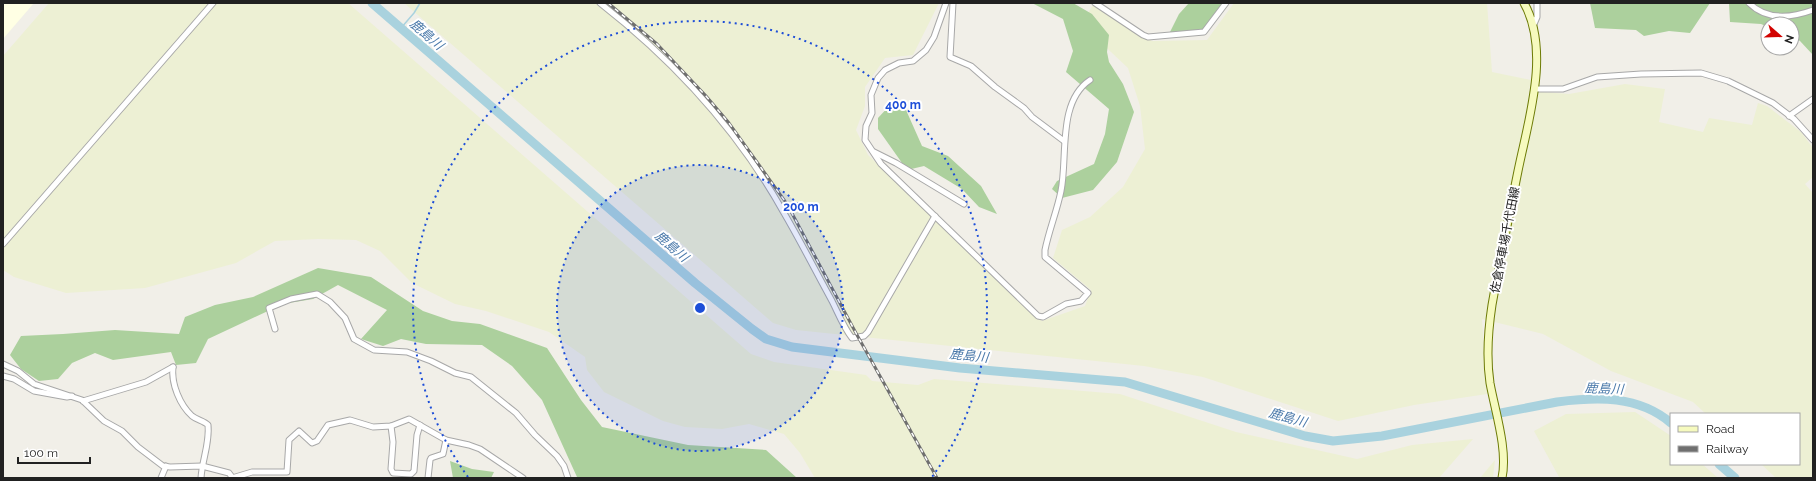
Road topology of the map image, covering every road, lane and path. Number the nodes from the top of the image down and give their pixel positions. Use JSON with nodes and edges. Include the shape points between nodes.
{"nodes":[{"id":1,"x":213,"y":3,"type":"edge"},
{"id":2,"x":600,"y":3,"type":"edge"},
{"id":3,"x":946,"y":3,"type":"edge"},
{"id":4,"x":953,"y":3,"type":"edge"},
{"id":5,"x":1095,"y":3,"type":"edge"},
{"id":6,"x":1226,"y":3,"type":"edge"},
{"id":7,"x":1524,"y":3,"type":"edge"},
{"id":8,"x":1537,"y":3,"type":"edge"},
{"id":9,"x":1749,"y":3,"type":"edge"},
{"id":10,"x":1813,"y":10,"type":"edge"},
{"id":11,"x":1534,"y":24,"type":"junction"},
{"id":12,"x":1090,"y":80,"type":"dead end"},
{"id":13,"x":1534,"y":89,"type":"junction"},
{"id":14,"x":1813,"y":99,"type":"edge"},
{"id":15,"x":1789,"y":116,"type":"junction"},
{"id":16,"x":1813,"y":140,"type":"edge"},
{"id":17,"x":1064,"y":141,"type":"junction"},
{"id":18,"x":873,"y":152,"type":"junction"},
{"id":19,"x":964,"y":204,"type":"dead end"},
{"id":20,"x":935,"y":216,"type":"junction"},
{"id":21,"x":3,"y":244,"type":"edge"},
{"id":22,"x":275,"y":330,"type":"dead end"},
{"id":23,"x":3,"y":364,"type":"edge"},
{"id":24,"x":3,"y":376,"type":"edge"},
{"id":25,"x":73,"y":396,"type":"junction"},
{"id":26,"x":83,"y":401,"type":"junction"},
{"id":27,"x":420,"y":425,"type":"junction"},
{"id":28,"x":391,"y":426,"type":"junction"},
{"id":29,"x":446,"y":440,"type":"junction"},
{"id":30,"x":166,"y":466,"type":"junction"},
{"id":31,"x":202,"y":466,"type":"junction"},
{"id":32,"x":161,"y":478,"type":"edge"},
{"id":33,"x":201,"y":478,"type":"edge"},
{"id":34,"x":232,"y":478,"type":"edge"},
{"id":35,"x":428,"y":478,"type":"edge"},
{"id":36,"x":523,"y":478,"type":"edge"},
{"id":37,"x":568,"y":478,"type":"edge"},
{"id":38,"x":1502,"y":478,"type":"edge"}],
"edges":[{"from":1,"to":21,"type":"street"},
{"from":2,"to":20,"type":"street","via":[[675,70],[743,148],[766,182],[854,338],[864,336],[868,332]]},
{"from":3,"to":18,"type":"street","via":[[934,37],[926,50],[912,61],[899,63],[886,70],[878,78],[871,95],[872,113],[866,126],[865,140]]},
{"from":4,"to":17,"type":"street","via":[[950,57],[971,66],[995,88]]},
{"from":5,"to":6,"type":"street","via":[[1148,37],[1204,32]]},
{"from":7,"to":11,"type":"main road","name":"佐倉停車場千代田線"},
{"from":8,"to":11,"type":"street"},
{"from":9,"to":10,"type":"street","via":[[1771,16],[1788,16]]},
{"from":11,"to":13,"type":"main road","name":"佐倉停車場千代田線"},
{"from":12,"to":17,"type":"street","via":[[1081,86],[1074,101],[1066,123]]},
{"from":13,"to":15,"type":"street","via":[[1563,89],[1597,77],[1700,73],[1742,88],[1772,103]]},
{"from":13,"to":38,"type":"main road","name":"佐倉停車場千代田線","via":[[1489,325],[1487,354],[1504,459]]},
{"from":14,"to":15,"type":"street"},
{"from":15,"to":16,"type":"street"},
{"from":17,"to":20,"type":"street","via":[[1061,190],[1044,250],[1045,257],[1088,293],[1081,301],[1066,304],[1043,317],[1038,316]]},
{"from":18,"to":19,"type":"street"},
{"from":18,"to":20,"type":"street","via":[[881,164]]},
{"from":22,"to":37,"type":"street","via":[[269,308],[291,299],[317,294],[330,302],[345,318],[354,339],[374,350],[407,352],[431,360],[455,373],[471,377],[516,413],[535,436],[557,456]]},
{"from":23,"to":25,"type":"street","via":[[18,371],[34,384]]},
{"from":24,"to":25,"type":"street","via":[[14,379],[34,391]]},
{"from":25,"to":26,"type":"street"},
{"from":26,"to":30,"type":"street","via":[[104,421],[122,431],[157,463]]},
{"from":26,"to":31,"type":"street","via":[[146,382],[173,367],[173,380],[185,408],[208,425],[208,440]]},
{"from":27,"to":28,"type":"street","via":[[409,419]]},
{"from":27,"to":28,"type":"street","via":[[414,471],[411,474],[393,473],[390,469],[393,442]]},
{"from":27,"to":29,"type":"street"},
{"from":28,"to":34,"type":"street","via":[[373,427],[350,420],[328,425],[317,441],[312,443],[299,431],[289,440],[287,472],[252,472]]},
{"from":29,"to":35,"type":"street","via":[[443,454],[430,458]]},
{"from":29,"to":36,"type":"street","via":[[480,449]]},
{"from":30,"to":31,"type":"street"},
{"from":30,"to":32,"type":"street"},
{"from":31,"to":33,"type":"street"},
{"from":31,"to":34,"type":"street","via":[[229,473]]}]}
